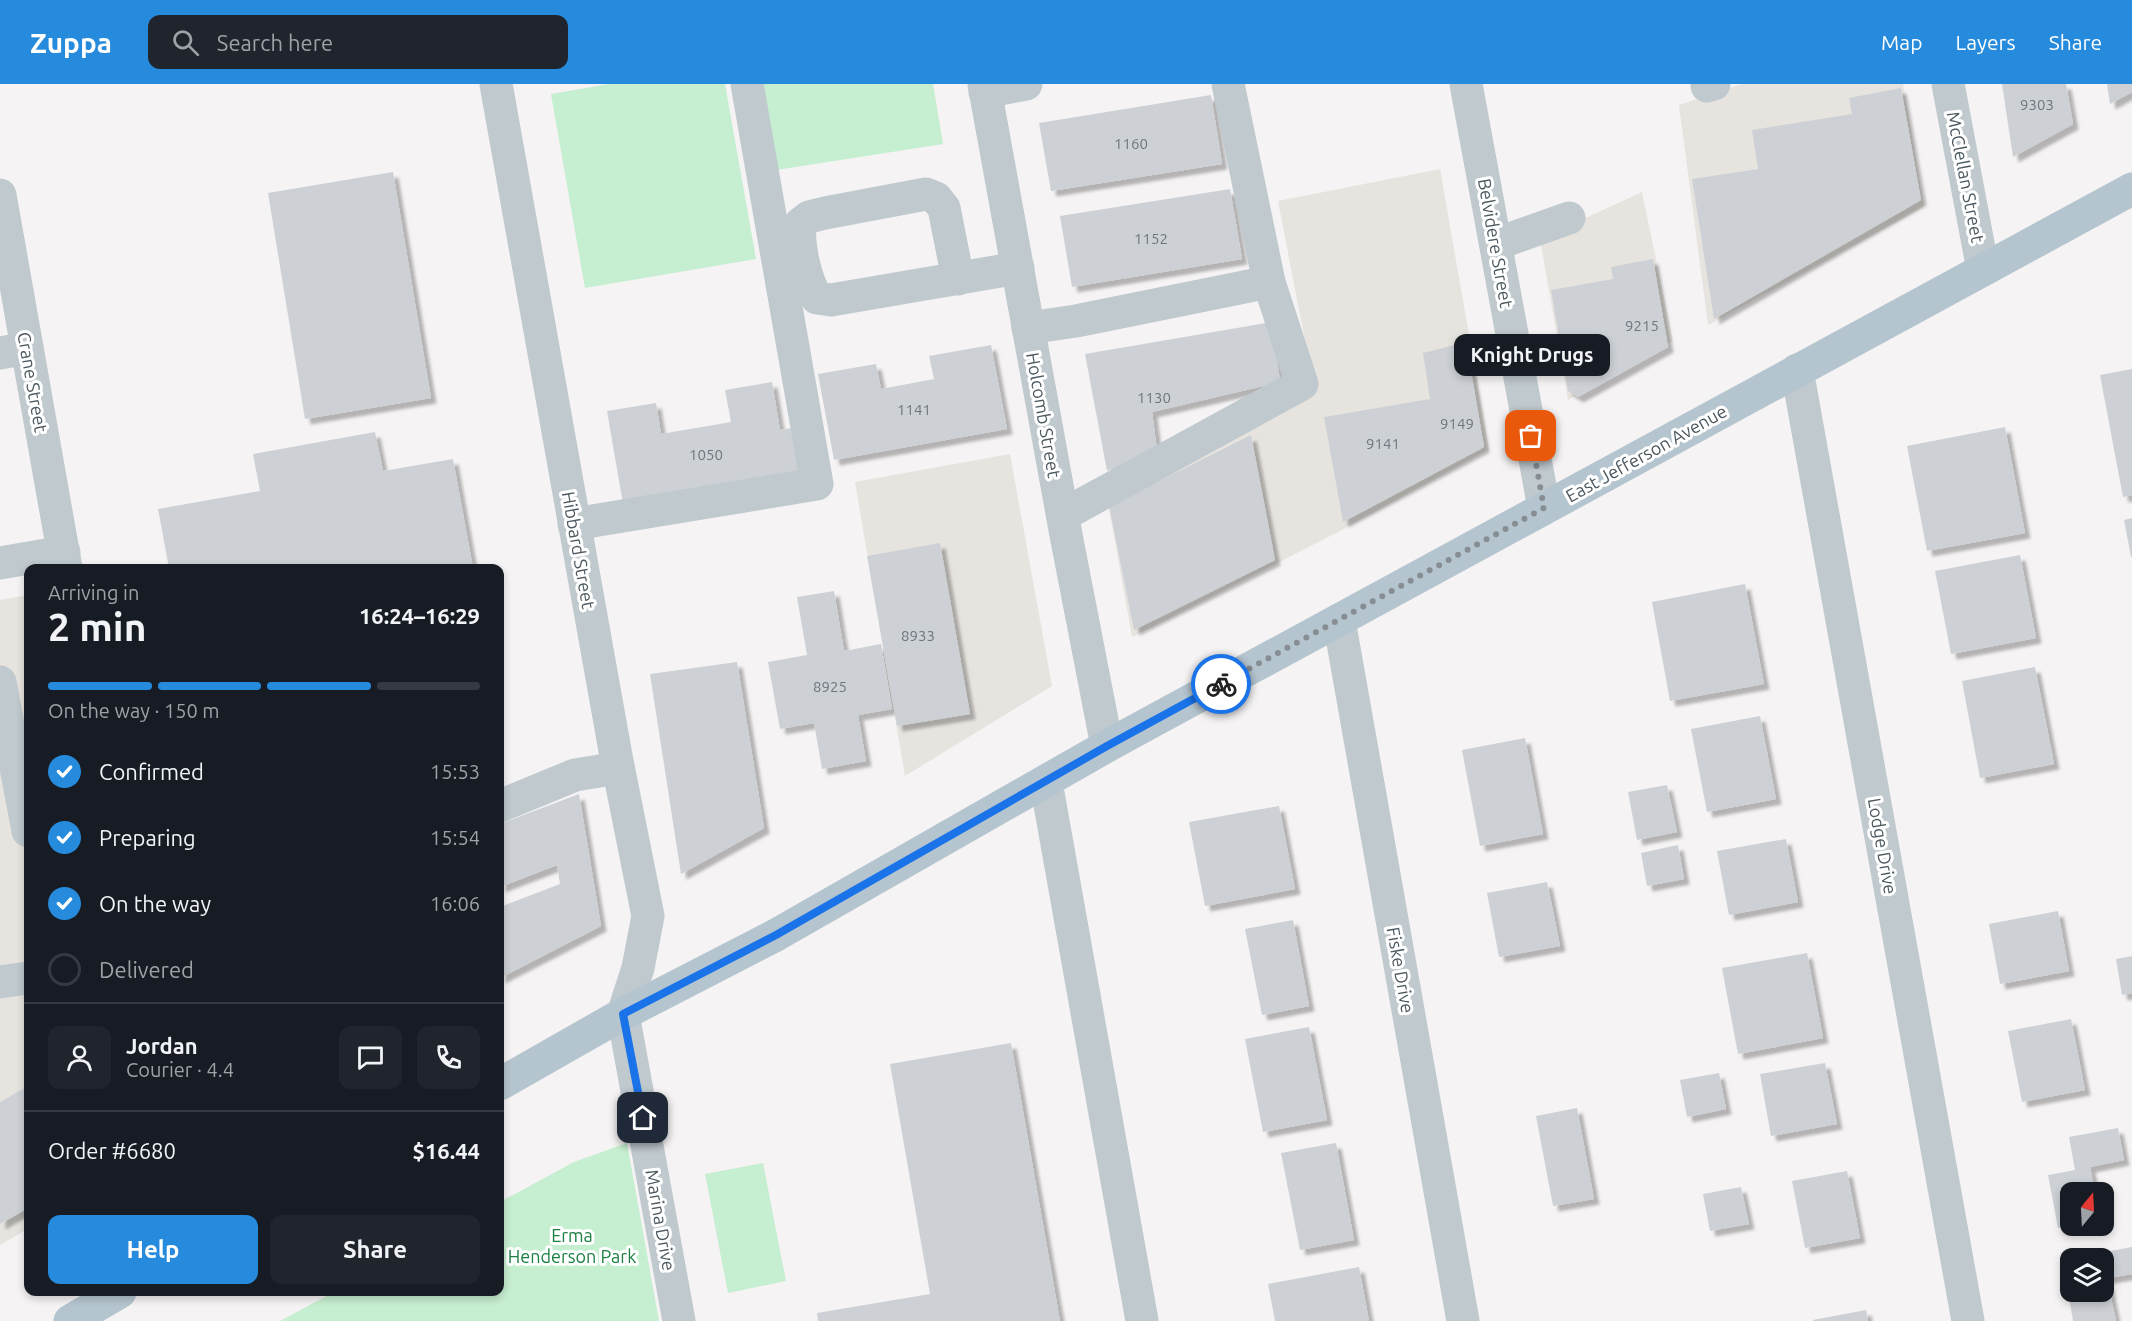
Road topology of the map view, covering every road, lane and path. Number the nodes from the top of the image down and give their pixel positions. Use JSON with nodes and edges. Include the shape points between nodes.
{"nodes":[{"id":1,"x":496,"y":84,"type":"edge"},
{"id":2,"x":747,"y":84,"type":"edge"},
{"id":3,"x":1026,"y":84,"type":"edge"},
{"id":4,"x":1228,"y":84,"type":"edge"},
{"id":5,"x":1466,"y":84,"type":"edge"},
{"id":6,"x":1707,"y":84,"type":"edge"},
{"id":7,"x":1714,"y":84,"type":"edge"},
{"id":8,"x":1948,"y":84,"type":"edge"},
{"id":9,"x":985,"y":88,"type":"edge"},
{"id":10,"x":2132,"y":189,"type":"edge"},
{"id":11,"x":0,"y":195,"type":"edge"},
{"id":12,"x":1569,"y":218,"type":"dead end"},
{"id":13,"x":1496,"y":244,"type":"junction"},
{"id":14,"x":1018,"y":268,"type":"junction"},
{"id":15,"x":1983,"y":270,"type":"junction"},
{"id":16,"x":958,"y":279,"type":"junction"},
{"id":17,"x":1269,"y":282,"type":"junction"},
{"id":18,"x":1028,"y":328,"type":"junction"},
{"id":19,"x":14,"y":351,"type":"edge"},
{"id":20,"x":1797,"y":370,"type":"junction"},
{"id":21,"x":1544,"y":508,"type":"junction"},
{"id":22,"x":1063,"y":515,"type":"junction"},
{"id":23,"x":574,"y":524,"type":"junction"},
{"id":24,"x":65,"y":560,"type":"edge"},
{"id":25,"x":0,"y":563,"type":"edge"},
{"id":26,"x":1339,"y":620,"type":"junction"},
{"id":27,"x":0,"y":682,"type":"edge"},
{"id":28,"x":1107,"y":746,"type":"junction"},
{"id":29,"x":618,"y":768,"type":"junction"},
{"id":30,"x":1046,"y":782,"type":"junction"},
{"id":31,"x":504,"y":804,"type":"edge"},
{"id":32,"x":24,"y":810,"type":"edge"},
{"id":33,"x":24,"y":979,"type":"edge"},
{"id":34,"x":0,"y":982,"type":"edge"},
{"id":35,"x":623,"y":1014,"type":"junction"},
{"id":36,"x":504,"y":1082,"type":"edge"},
{"id":37,"x":113,"y":1296,"type":"edge"},
{"id":38,"x":70,"y":1321,"type":"edge"},
{"id":39,"x":679,"y":1321,"type":"edge"},
{"id":40,"x":1142,"y":1321,"type":"edge"},
{"id":41,"x":1463,"y":1321,"type":"edge"},
{"id":42,"x":1968,"y":1321,"type":"edge"}],
"edges":[{"from":1,"to":23,"type":"street","name":"Hibbard Street"},
{"from":2,"to":23,"type":"street","via":[[817,484]]},
{"from":3,"to":9,"type":"street"},
{"from":4,"to":17,"type":"street"},
{"from":5,"to":13,"type":"street","name":"Belvidere Street"},
{"from":6,"to":7,"type":"street"},
{"from":8,"to":15,"type":"street","name":"McClellan Street"},
{"from":9,"to":14,"type":"street","name":"Holcomb Street"},
{"from":10,"to":15,"type":"main road","name":"East Jefferson Avenue"},
{"from":11,"to":19,"type":"street","name":"Crane Street"},
{"from":12,"to":13,"type":"street"},
{"from":13,"to":21,"type":"street","name":"Belvidere Street"},
{"from":14,"to":16,"type":"street"},
{"from":14,"to":18,"type":"street","name":"Holcomb Street"},
{"from":15,"to":20,"type":"main road","name":"East Jefferson Avenue"},
{"from":16,"to":16,"type":"street","via":[[831,300],[818,298],[810,287],[799,237],[800,224],[825,213],[926,194],[944,208]]},
{"from":17,"to":18,"type":"street"},
{"from":17,"to":22,"type":"street","via":[[1302,384]]},
{"from":18,"to":22,"type":"street","name":"Holcomb Street"},
{"from":19,"to":24,"type":"street","name":"Crane Street"},
{"from":20,"to":21,"type":"main road","name":"East Jefferson Avenue"},
{"from":20,"to":42,"type":"street","name":"Lodge Drive"},
{"from":21,"to":26,"type":"main road","name":"East Jefferson Avenue"},
{"from":22,"to":28,"type":"street","name":"Holcomb Street"},
{"from":23,"to":29,"type":"street","name":"Hibbard Street"},
{"from":24,"to":25,"type":"street"},
{"from":26,"to":28,"type":"main road","name":"East Jefferson Avenue"},
{"from":26,"to":41,"type":"street","name":"Fiske Drive"},
{"from":27,"to":32,"type":"street"},
{"from":28,"to":30,"type":"main road","name":"East Jefferson Avenue"},
{"from":29,"to":31,"type":"street","via":[[575,775]]},
{"from":29,"to":35,"type":"street","name":"Hibbard Street","via":[[648,916],[638,968]]},
{"from":30,"to":35,"type":"main road","name":"East Jefferson Avenue","via":[[776,935]]},
{"from":30,"to":40,"type":"street"},
{"from":33,"to":34,"type":"street"},
{"from":35,"to":36,"type":"main road","name":"East Jefferson Avenue"},
{"from":35,"to":39,"type":"street","name":"Marina Drive"},
{"from":37,"to":38,"type":"main road"}]}
